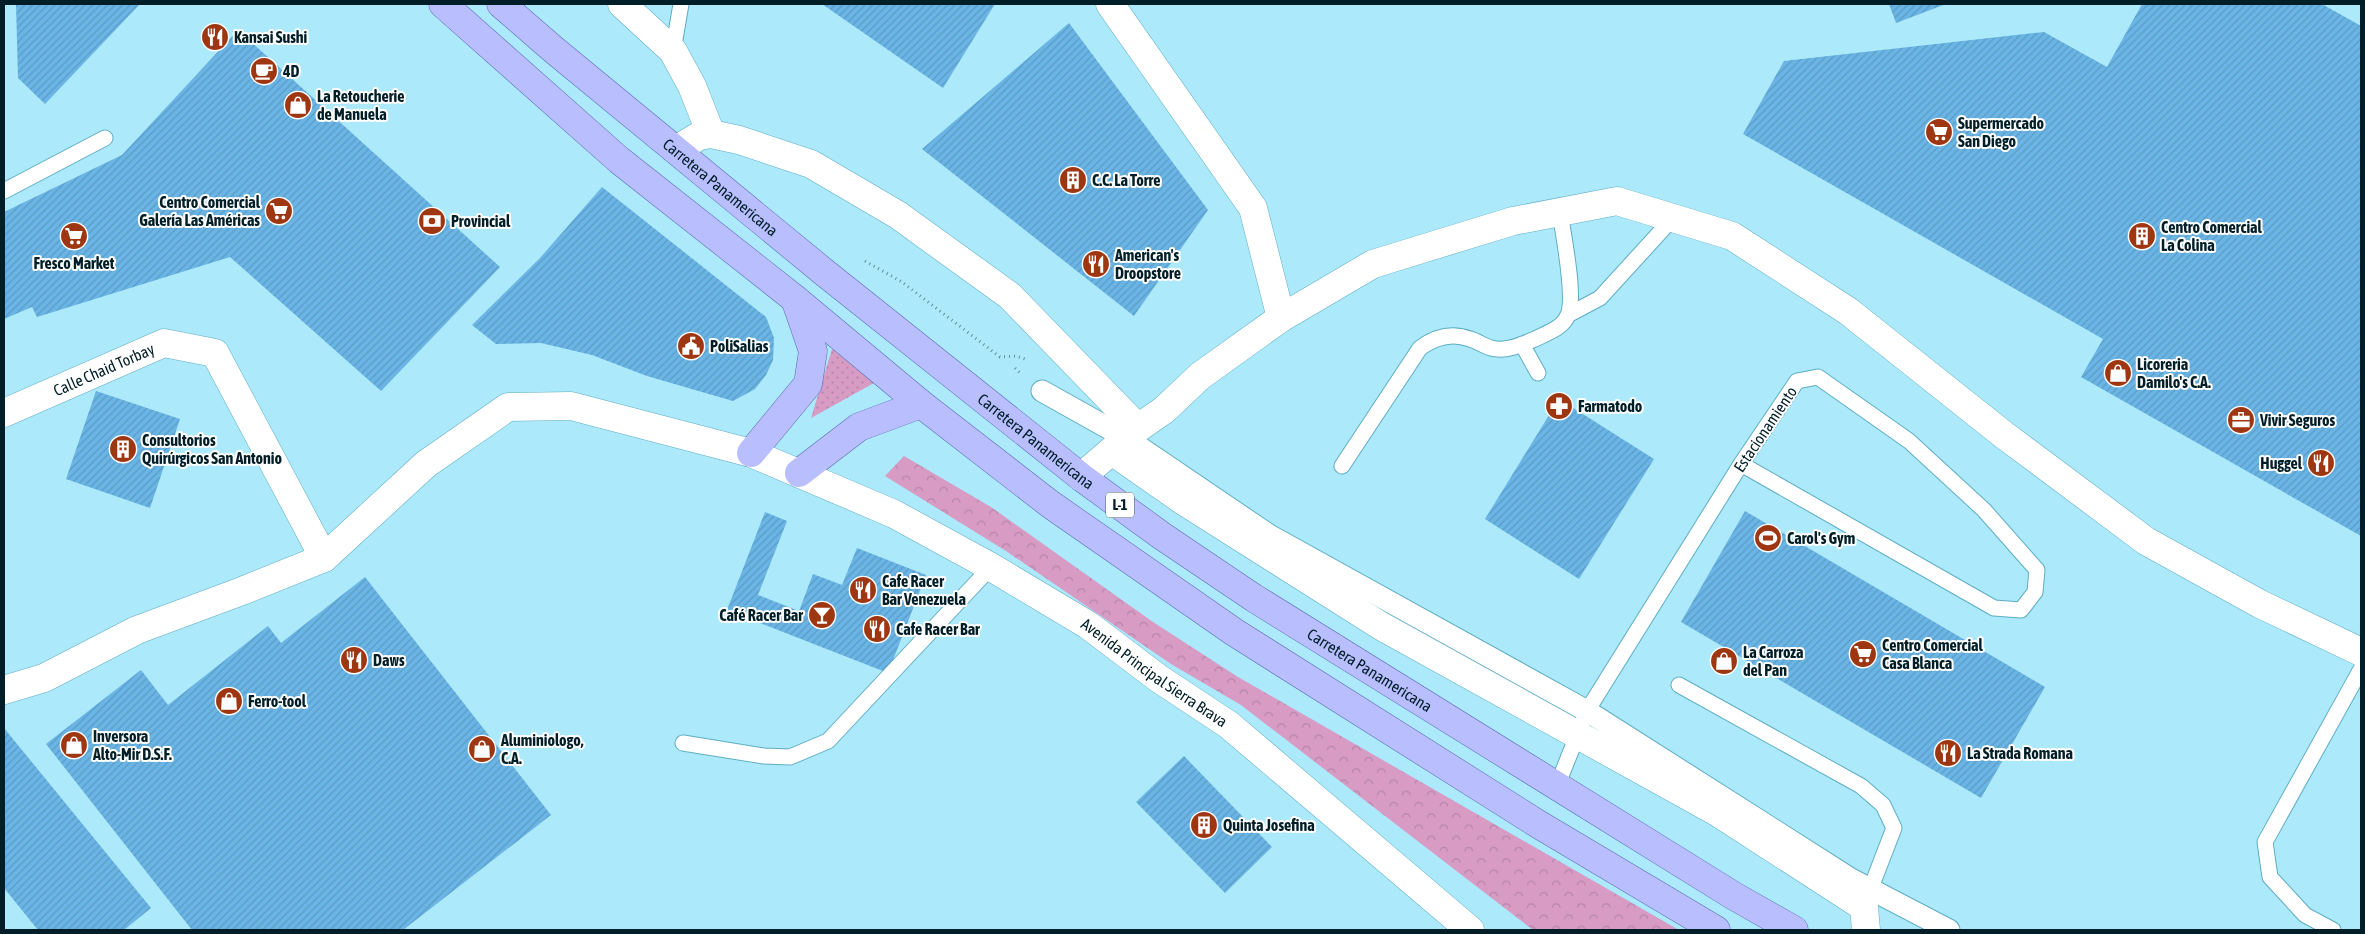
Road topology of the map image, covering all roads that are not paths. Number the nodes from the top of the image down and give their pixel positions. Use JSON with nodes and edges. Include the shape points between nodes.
{"nodes":[{"id":1,"x":443,"y":4,"type":"edge"},
{"id":2,"x":501,"y":4,"type":"edge"},
{"id":3,"x":622,"y":4,"type":"edge"},
{"id":4,"x":680,"y":4,"type":"edge"},
{"id":5,"x":1110,"y":4,"type":"edge"},
{"id":6,"x":673,"y":51,"type":"junction"},
{"id":7,"x":711,"y":134,"type":"junction"},
{"id":8,"x":105,"y":138,"type":"dead end"},
{"id":9,"x":676,"y":150,"type":"junction"},
{"id":10,"x":4,"y":191,"type":"edge"},
{"id":11,"x":1560,"y":212,"type":"junction"},
{"id":12,"x":1672,"y":218,"type":"junction"},
{"id":13,"x":796,"y":299,"type":"junction"},
{"id":14,"x":1568,"y":315,"type":"junction"},
{"id":15,"x":1281,"y":318,"type":"junction"},
{"id":16,"x":1522,"y":344,"type":"junction"},
{"id":17,"x":1538,"y":373,"type":"dead end"},
{"id":18,"x":1042,"y":391,"type":"dead end"},
{"id":19,"x":921,"y":404,"type":"junction"},
{"id":20,"x":4,"y":413,"type":"edge"},
{"id":21,"x":1126,"y":439,"type":"junction"},
{"id":22,"x":751,"y":452,"type":"junction"},
{"id":23,"x":1741,"y":464,"type":"junction"},
{"id":24,"x":1342,"y":466,"type":"dead end"},
{"id":25,"x":799,"y":474,"type":"junction"},
{"id":26,"x":1081,"y":477,"type":"junction"},
{"id":27,"x":324,"y":558,"type":"junction"},
{"id":28,"x":991,"y":567,"type":"junction"},
{"id":29,"x":2361,"y":652,"type":"edge"},
{"id":30,"x":2361,"y":669,"type":"edge"},
{"id":31,"x":1679,"y":685,"type":"dead end"},
{"id":32,"x":4,"y":690,"type":"edge"},
{"id":33,"x":1583,"y":722,"type":"junction"},
{"id":34,"x":683,"y":742,"type":"dead end"},
{"id":35,"x":1557,"y":786,"type":"junction"},
{"id":36,"x":1865,"y":918,"type":"edge"},
{"id":37,"x":1470,"y":930,"type":"edge"},
{"id":38,"x":1716,"y":930,"type":"edge"},
{"id":39,"x":1794,"y":930,"type":"edge"},
{"id":40,"x":1949,"y":930,"type":"edge"},
{"id":41,"x":2334,"y":930,"type":"edge"}],
"edges":[{"from":1,"to":13,"type":"main road","number":"L-1","via":[[618,160]]},
{"from":2,"to":9,"type":"main road","name":"Carretera Panamericana","number":"L-1"},
{"from":3,"to":6,"type":"street"},
{"from":4,"to":6,"type":"lane"},
{"from":5,"to":15,"type":"street","via":[[1253,208]]},
{"from":6,"to":7,"type":"street","via":[[692,86]]},
{"from":7,"to":9,"type":"street","via":[[698,136]]},
{"from":7,"to":21,"type":"street","via":[[811,164],[898,215],[1010,296]]},
{"from":8,"to":10,"type":"lane"},
{"from":9,"to":26,"type":"main road","name":"Carretera Panamericana","number":"L-1"},
{"from":11,"to":12,"type":"street","via":[[1617,201]]},
{"from":11,"to":14,"type":"lane","via":[[1571,294]]},
{"from":11,"to":15,"type":"street","via":[[1512,221],[1373,264]]},
{"from":12,"to":14,"type":"lane","via":[[1600,298]]},
{"from":12,"to":29,"type":"street","via":[[1732,236],[1848,312],[2004,435],[2146,540],[2260,604]]},
{"from":13,"to":19,"type":"main road","number":"L-1"},
{"from":13,"to":22,"type":"main road","via":[[813,351],[808,384]]},
{"from":14,"to":16,"type":"lane","via":[[1561,325]]},
{"from":15,"to":21,"type":"street","via":[[1200,376],[1164,410]]},
{"from":16,"to":17,"type":"lane"},
{"from":16,"to":24,"type":"lane","via":[[1503,350],[1457,335],[1429,341],[1420,348]]},
{"from":18,"to":21,"type":"street"},
{"from":19,"to":25,"type":"main road","via":[[859,427]]},
{"from":19,"to":38,"type":"main road","number":"L-1","via":[[1050,504],[1234,632],[1538,824]]},
{"from":20,"to":27,"type":"street","name":"Calle Chaid Torbay","via":[[164,342],[215,353]]},
{"from":21,"to":26,"type":"street"},
{"from":21,"to":33,"type":"street","via":[[1185,502],[1381,626]]},
{"from":22,"to":25,"type":"street","name":"Avenida Principal Sierra Brava"},
{"from":22,"to":27,"type":"street","name":"Avenida Principal Sierra Brava","via":[[571,406],[508,407],[426,464]]},
{"from":23,"to":23,"type":"lane","name":"Estacionamiento","via":[[1796,381],[1818,377],[1909,441],[1984,510],[2036,570],[2035,592],[2020,610],[1994,608]]},
{"from":23,"to":33,"type":"lane","name":"Estacionamiento"},
{"from":25,"to":28,"type":"street","name":"Avenida Principal Sierra Brava","via":[[894,514]]},
{"from":26,"to":35,"type":"main road","name":"Carretera Panamericana","number":"L-1","via":[[1254,598]]},
{"from":27,"to":32,"type":"street","via":[[138,630],[44,678]]},
{"from":28,"to":34,"type":"lane","via":[[828,741],[790,757],[764,756]]},
{"from":28,"to":37,"type":"street","name":"Avenida Principal Sierra Brava","via":[[1088,625],[1158,678],[1229,725]]},
{"from":30,"to":41,"type":"lane","via":[[2265,842],[2270,877],[2304,915]]},
{"from":31,"to":36,"type":"lane","via":[[1861,786],[1883,805],[1894,828]]},
{"from":33,"to":35,"type":"lane","name":"Estacionamiento"},
{"from":33,"to":36,"type":"street","via":[[1717,812]]},
{"from":33,"to":40,"type":"street","via":[[1851,878]]},
{"from":35,"to":39,"type":"main road","name":"Carretera Panamericana","number":"L-1"}]}
